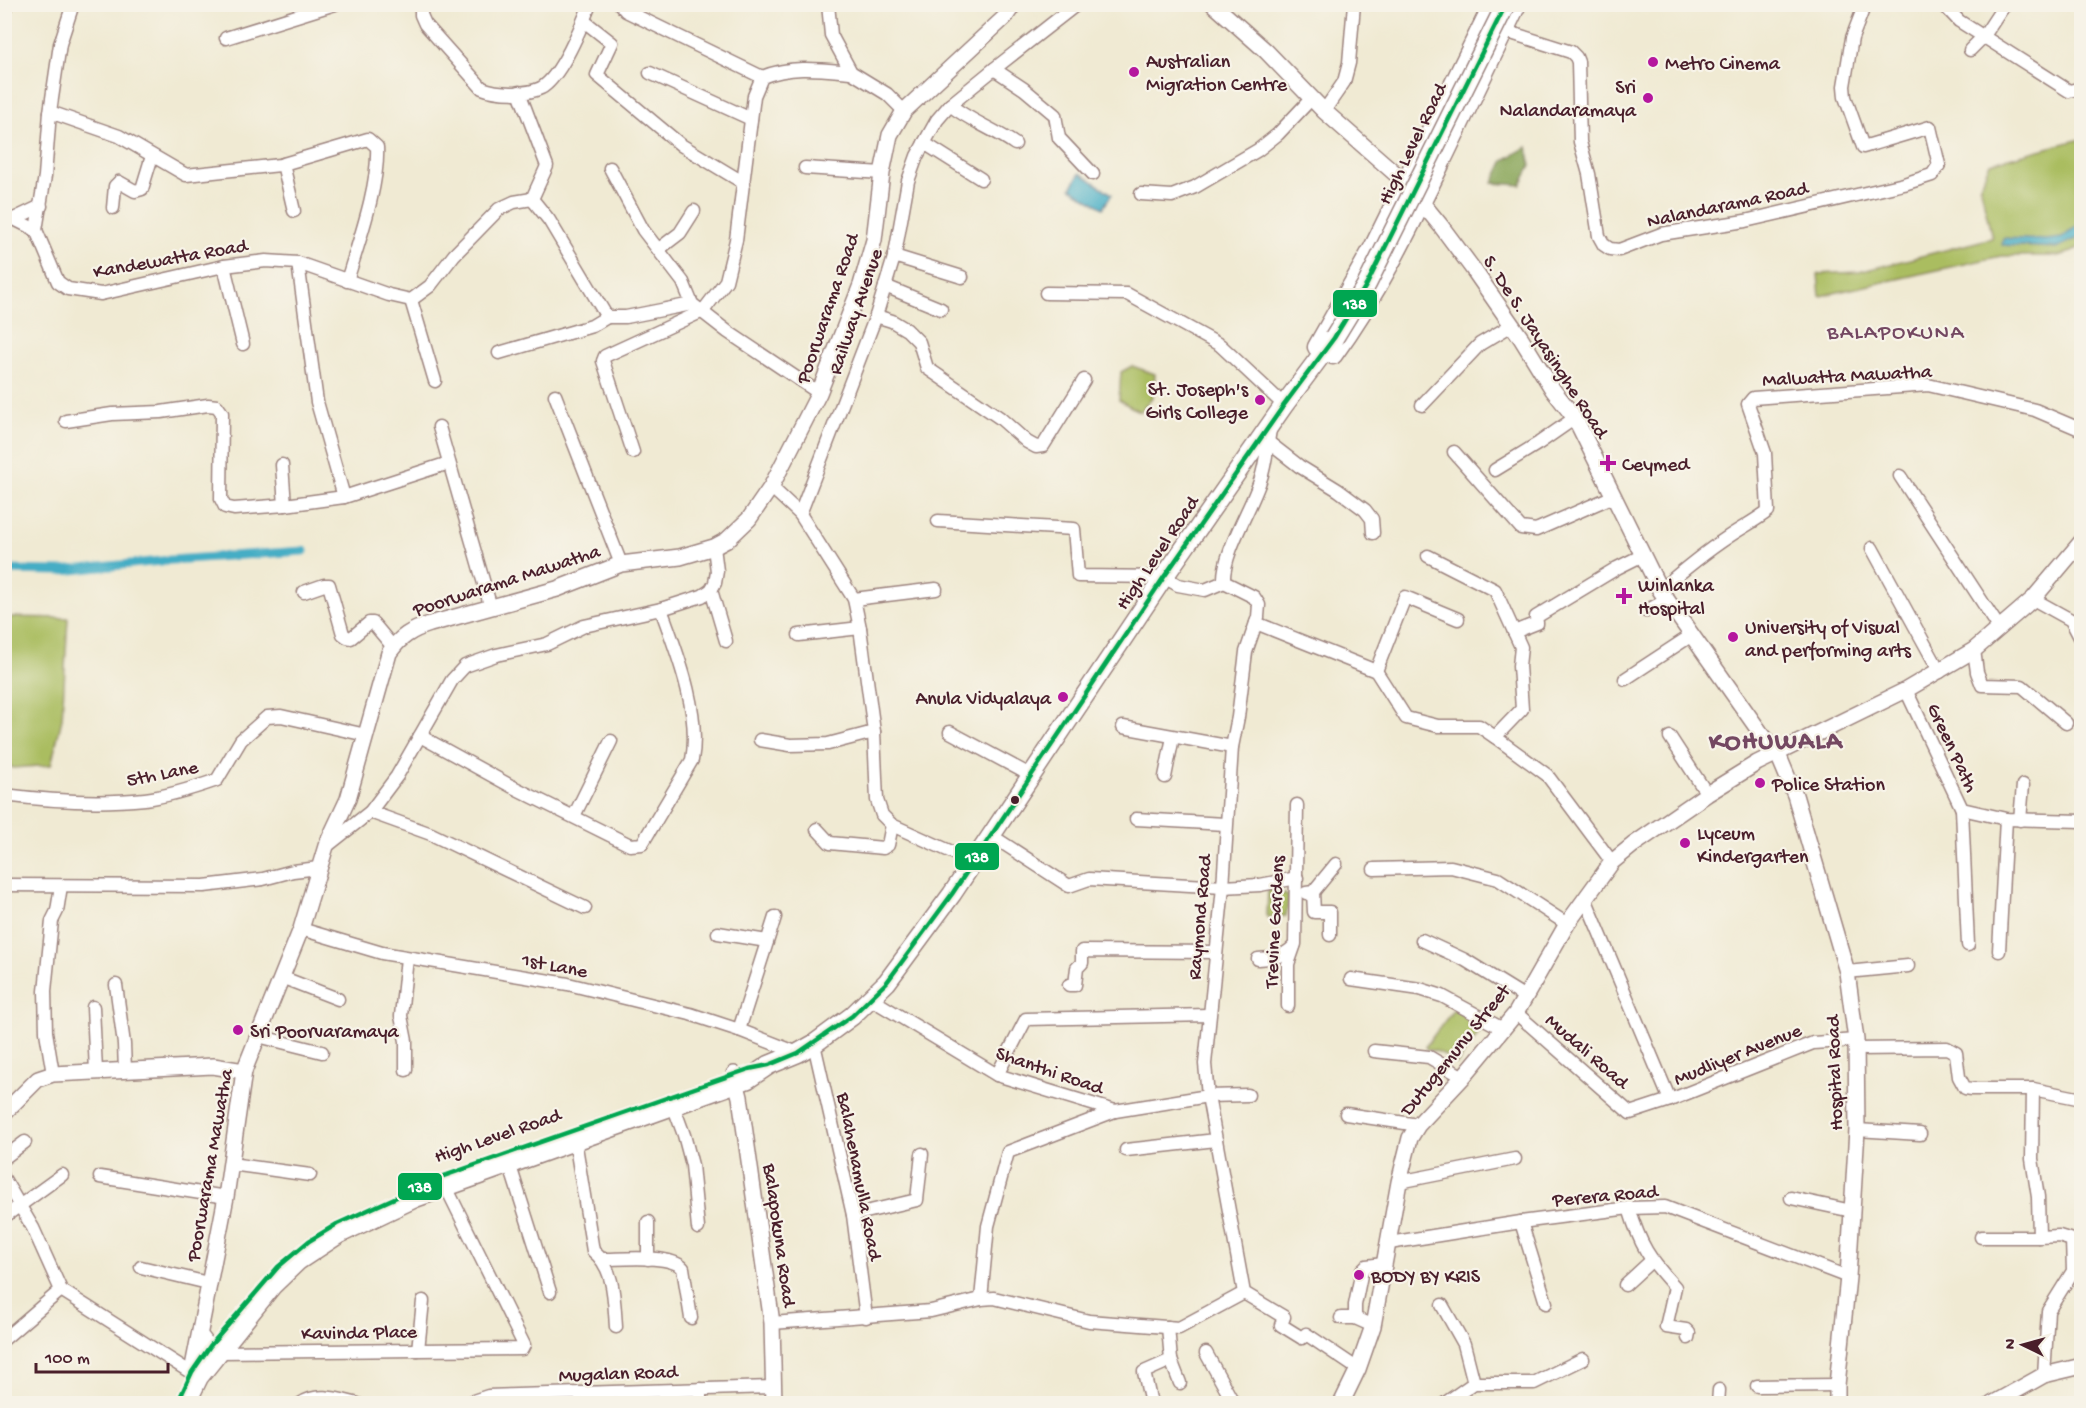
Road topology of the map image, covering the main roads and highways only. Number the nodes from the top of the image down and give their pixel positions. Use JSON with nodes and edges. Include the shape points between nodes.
{"nodes":[{"id":1,"x":1014,"y":4,"type":"edge"},
{"id":2,"x":1213,"y":4,"type":"edge"},
{"id":3,"x":1493,"y":4,"type":"edge"},
{"id":4,"x":1506,"y":4,"type":"edge"},
{"id":5,"x":1517,"y":4,"type":"edge"},
{"id":6,"x":1422,"y":145,"type":"junction"},
{"id":7,"x":1444,"y":155,"type":"junction"},
{"id":8,"x":1405,"y":182,"type":"junction"},
{"id":9,"x":1425,"y":206,"type":"junction"},
{"id":10,"x":1373,"y":248,"type":"junction"},
{"id":11,"x":1393,"y":258,"type":"junction"},
{"id":12,"x":1314,"y":364,"type":"junction"},
{"id":13,"x":771,"y":488,"type":"joint"},
{"id":14,"x":2082,"y":541,"type":"edge"},
{"id":15,"x":1777,"y":752,"type":"junction"},
{"id":16,"x":244,"y":1071,"type":"junction"},
{"id":17,"x":735,"y":1078,"type":"junction"},
{"id":18,"x":4,"y":1113,"type":"edge"},
{"id":19,"x":210,"y":1344,"type":"junction"},
{"id":20,"x":2082,"y":1366,"type":"edge"},
{"id":21,"x":195,"y":1375,"type":"junction"},
{"id":22,"x":177,"y":1404,"type":"edge"},
{"id":23,"x":186,"y":1404,"type":"edge"},
{"id":24,"x":774,"y":1404,"type":"edge"},
{"id":25,"x":1341,"y":1404,"type":"edge"},
{"id":26,"x":1837,"y":1404,"type":"edge"},
{"id":27,"x":1992,"y":1404,"type":"edge"}],
"edges":[{"from":1,"to":13,"type":"main road","name":"Poorwarama Road","via":[[1005,17],[904,111],[890,135],[874,240],[861,285],[819,393]]},
{"from":2,"to":8,"type":"main road","name":"S. De S. Jayasinghe Road","via":[[1266,51],[1311,99]]},
{"from":3,"to":6,"type":"highway"},
{"from":4,"to":12,"type":"highway","name":"High Level Road","bridge":true,"via":[[1366,284]]},
{"from":5,"to":7,"type":"highway"},
{"from":6,"to":7,"type":"highway"},
{"from":6,"to":8,"type":"highway"},
{"from":7,"to":9,"type":"highway"},
{"from":8,"to":9,"type":"main road","name":"S. De S. Jayasinghe Road"},
{"from":8,"to":10,"type":"highway"},
{"from":9,"to":11,"type":"highway"},
{"from":9,"to":15,"type":"main road","name":"S. De S. Jayasinghe Road","via":[[1575,418],[1663,595]]},
{"from":10,"to":11,"type":"highway"},
{"from":10,"to":12,"type":"highway","via":[[1317,348]]},
{"from":11,"to":12,"type":"highway","via":[[1367,306],[1329,360]]},
{"from":12,"to":17,"type":"highway","name":"High Level Road","via":[[1284,405],[1269,434],[1164,577],[992,836],[893,974],[852,1016],[806,1048],[748,1079]]},
{"from":13,"to":16,"type":"main road","name":"Poorwarama Mawatha","via":[[748,519],[714,547],[680,557],[621,564],[557,589],[414,630],[400,639],[382,671],[348,799],[326,846],[301,929]]},
{"from":14,"to":15,"type":"main road","name":"Dutugemunu Street","via":[[2033,599],[1974,650],[1906,690]]},
{"from":15,"to":25,"type":"main road","name":"Dutugemunu Street","via":[[1707,794],[1612,862],[1567,924],[1516,1013],[1418,1125],[1410,1138],[1399,1182],[1373,1326]]},
{"from":15,"to":26,"type":"main road","name":"Hospital Road","via":[[1795,795],[1847,972],[1856,1044],[1857,1130]]},
{"from":16,"to":18,"type":"main road","via":[[213,1066],[53,1074],[38,1079]]},
{"from":16,"to":19,"type":"main road","name":"Poorwarama Mawatha","via":[[226,1197],[208,1283]]},
{"from":17,"to":19,"type":"highway","name":"High Level Road","via":[[673,1105],[509,1162],[456,1187],[429,1192],[354,1225],[298,1261]]},
{"from":17,"to":19,"type":"highway","name":"High Level Road","via":[[441,1177],[337,1224],[278,1267]]},
{"from":17,"to":24,"type":"main road","name":"Balapokuna Road","via":[[772,1323]]},
{"from":19,"to":21,"type":"highway","name":"High Level Road"},
{"from":19,"to":21,"type":"main road","name":"Poorwarama Mawatha"},
{"from":20,"to":27,"type":"main road","via":[[2044,1375]]},
{"from":21,"to":22,"type":"highway","name":"High Level Road"},
{"from":21,"to":23,"type":"highway","name":"High Level Road"}]}
